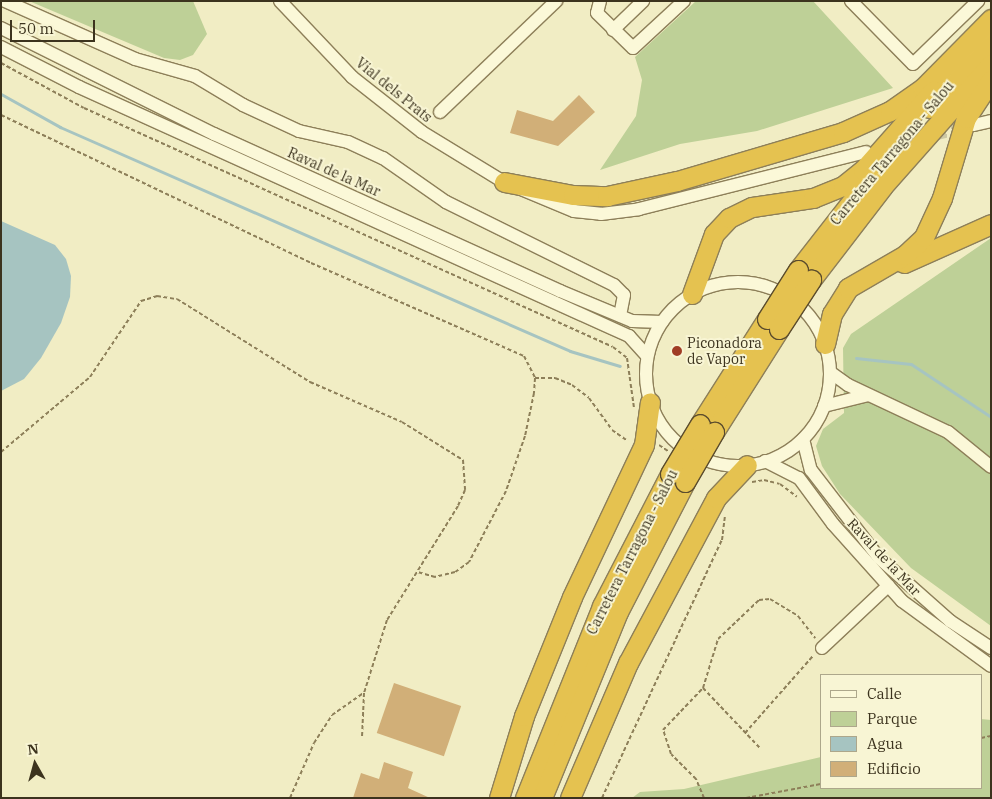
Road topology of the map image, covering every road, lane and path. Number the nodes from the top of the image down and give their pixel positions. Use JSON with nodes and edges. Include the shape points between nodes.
{"nodes":[{"id":1,"x":5,"y":1,"type":"edge"},
{"id":2,"x":280,"y":1,"type":"edge"},
{"id":3,"x":556,"y":1,"type":"edge"},
{"id":4,"x":600,"y":1,"type":"edge"},
{"id":5,"x":643,"y":1,"type":"edge"},
{"id":6,"x":684,"y":1,"type":"edge"},
{"id":7,"x":851,"y":1,"type":"edge"},
{"id":8,"x":978,"y":1,"type":"edge"},
{"id":9,"x":991,"y":19,"type":"edge"},
{"id":10,"x":991,"y":27,"type":"edge"},
{"id":11,"x":1,"y":28,"type":"edge"},
{"id":12,"x":613,"y":30,"type":"junction"},
{"id":13,"x":991,"y":40,"type":"edge"},
{"id":14,"x":1,"y":46,"type":"edge"},
{"id":15,"x":1,"y":64,"type":"edge"},
{"id":16,"x":991,"y":64,"type":"edge"},
{"id":17,"x":991,"y":80,"type":"edge"},
{"id":18,"x":440,"y":112,"type":"dead end"},
{"id":19,"x":1,"y":115,"type":"edge"},
{"id":20,"x":991,"y":121,"type":"edge"},
{"id":21,"x":974,"y":125,"type":"tunnel mouth"},
{"id":22,"x":866,"y":152,"type":"dead end"},
{"id":23,"x":504,"y":182,"type":"junction"},
{"id":24,"x":991,"y":224,"type":"edge"},
{"id":25,"x":805,"y":275,"type":"junction"},
{"id":26,"x":861,"y":279,"type":"junction"},
{"id":27,"x":692,"y":294,"type":"junction"},
{"id":28,"x":620,"y":316,"type":"junction"},
{"id":29,"x":662,"y":322,"type":"junction"},
{"id":30,"x":825,"y":344,"type":"junction"},
{"id":31,"x":648,"y":356,"type":"junction"},
{"id":32,"x":830,"y":372,"type":"junction"},
{"id":33,"x":535,"y":378,"type":"junction"},
{"id":34,"x":868,"y":395,"type":"junction"},
{"id":35,"x":650,"y":402,"type":"junction"},
{"id":36,"x":824,"y":406,"type":"junction"},
{"id":37,"x":635,"y":413,"type":"dead end"},
{"id":38,"x":646,"y":438,"type":"junction"},
{"id":39,"x":803,"y":438,"type":"junction"},
{"id":40,"x":626,"y":442,"type":"dead end"},
{"id":41,"x":1,"y":452,"type":"edge"},
{"id":42,"x":674,"y":455,"type":"dead end"},
{"id":43,"x":756,"y":463,"type":"junction"},
{"id":44,"x":991,"y":467,"type":"edge"},
{"id":45,"x":678,"y":478,"type":"junction"},
{"id":46,"x":746,"y":484,"type":"dead end"},
{"id":47,"x":725,"y":487,"type":"junction"},
{"id":48,"x":802,"y":504,"type":"dead end"},
{"id":49,"x":417,"y":572,"type":"junction"},
{"id":50,"x":888,"y":586,"type":"junction"},
{"id":51,"x":822,"y":648,"type":"junction"},
{"id":52,"x":991,"y":648,"type":"edge"},
{"id":53,"x":991,"y":666,"type":"edge"},
{"id":54,"x":703,"y":688,"type":"junction"},
{"id":55,"x":364,"y":694,"type":"junction"},
{"id":56,"x":745,"y":733,"type":"junction"},
{"id":57,"x":362,"y":738,"type":"dead end"},
{"id":58,"x":760,"y":748,"type":"dead end"},
{"id":59,"x":820,"y":784,"type":"edge"},
{"id":60,"x":290,"y":798,"type":"edge"},
{"id":61,"x":499,"y":798,"type":"edge"},
{"id":62,"x":525,"y":798,"type":"edge"},
{"id":63,"x":542,"y":798,"type":"edge"},
{"id":64,"x":570,"y":798,"type":"edge"},
{"id":65,"x":602,"y":798,"type":"edge"},
{"id":66,"x":704,"y":798,"type":"edge"},
{"id":67,"x":746,"y":798,"type":"edge"}],
"edges":[{"from":1,"to":28,"type":"street","via":[[135,58],[195,76],[243,105],[299,131],[348,142],[383,158],[446,202],[614,285],[624,295]]},
{"from":2,"to":23,"type":"street","name":"Vial dels Prats","via":[[371,93],[442,146]]},
{"from":3,"to":18,"type":"street"},
{"from":4,"to":12,"type":"street","via":[[597,13]]},
{"from":5,"to":12,"type":"street"},
{"from":6,"to":12,"type":"street","via":[[636,47],[629,46]]},
{"from":7,"to":8,"type":"street","via":[[912,64]]},
{"from":9,"to":23,"type":"highway","via":[[923,88],[890,111],[843,132],[677,181],[607,196],[573,196]]},
{"from":10,"to":27,"type":"highway","via":[[853,178],[813,198],[752,207],[721,225]]},
{"from":11,"to":28,"type":"street","name":"Raval de la Mar","via":[[214,134]]},
{"from":13,"to":25,"type":"highway","name":"Carretera Tarragona - Salou","via":[[892,150]]},
{"from":14,"to":31,"type":"street","name":"Raval de la Mar","via":[[78,87],[629,336]]},
{"from":15,"to":37,"type":"path","via":[[84,108],[613,346],[627,358]]},
{"from":16,"to":25,"type":"highway","name":"Carretera Tarragona - Salou"},
{"from":17,"to":26,"type":"highway","via":[[966,118],[942,198],[924,237],[905,255]]},
{"from":19,"to":33,"type":"path","via":[[311,262],[524,356]]},
{"from":20,"to":21,"type":"street"},
{"from":22,"to":23,"type":"street","name":"Vial dels Prats","via":[[615,213],[574,211]]},
{"from":24,"to":26,"type":"highway","via":[[929,253]]},
{"from":25,"to":45,"type":"highway","name":"Carretera Tarragona - Salou","bridge":true},
{"from":26,"to":30,"type":"highway","via":[[841,297],[832,314]]},
{"from":27,"to":29,"type":"street"},
{"from":27,"to":30,"type":"street","via":[[735,282],[770,288],[807,313]]},
{"from":28,"to":29,"type":"street","name":"Raval de la Mar","via":[[632,321]]},
{"from":29,"to":31,"type":"street"},
{"from":30,"to":32,"type":"street"},
{"from":31,"to":35,"type":"street","via":[[646,379]]},
{"from":32,"to":34,"type":"street"},
{"from":32,"to":36,"type":"street"},
{"from":33,"to":40,"type":"path","via":[[555,378],[572,385],[589,398],[612,430]]},
{"from":33,"to":49,"type":"path","via":[[525,436],[506,491],[469,562],[455,572],[435,577]]},
{"from":34,"to":36,"type":"street"},
{"from":34,"to":44,"type":"street","via":[[948,432]]},
{"from":35,"to":38,"type":"highway"},
{"from":35,"to":43,"type":"street","via":[[667,433],[687,450],[711,462]]},
{"from":36,"to":39,"type":"street"},
{"from":38,"to":42,"type":"path"},
{"from":38,"to":61,"type":"highway","via":[[564,615],[524,716]]},
{"from":39,"to":43,"type":"street"},
{"from":39,"to":52,"type":"street","name":"Raval de la Mar","via":[[810,470],[879,558],[950,621]]},
{"from":41,"to":49,"type":"path","via":[[90,378],[141,301],[157,296],[177,299],[310,382],[402,422],[462,460],[465,490]]},
{"from":43,"to":47,"type":"highway"},
{"from":43,"to":50,"type":"street","name":"Raval de la Mar","via":[[799,478]]},
{"from":45,"to":62,"type":"highway","name":"Carretera Tarragona - Salou","via":[[602,606]]},
{"from":45,"to":63,"type":"highway","name":"Carretera Tarragona - Salou","via":[[618,612]]},
{"from":46,"to":48,"type":"path","via":[[764,480],[780,484]]},
{"from":47,"to":64,"type":"highway","via":[[716,498],[628,663]]},
{"from":47,"to":65,"type":"path","via":[[722,540]]},
{"from":49,"to":55,"type":"path","via":[[387,620]]},
{"from":50,"to":51,"type":"street"},
{"from":50,"to":53,"type":"street","name":"Raval de la Mar","via":[[930,624]]},
{"from":51,"to":54,"type":"path","via":[[785,606],[770,599],[759,600],[718,639]]},
{"from":51,"to":56,"type":"path"},
{"from":54,"to":56,"type":"path"},
{"from":54,"to":66,"type":"path","via":[[663,730],[671,754],[696,779]]},
{"from":55,"to":57,"type":"path"},
{"from":55,"to":60,"type":"path","via":[[332,715],[314,743]]},
{"from":56,"to":58,"type":"path"},
{"from":59,"to":67,"type":"path"}]}
